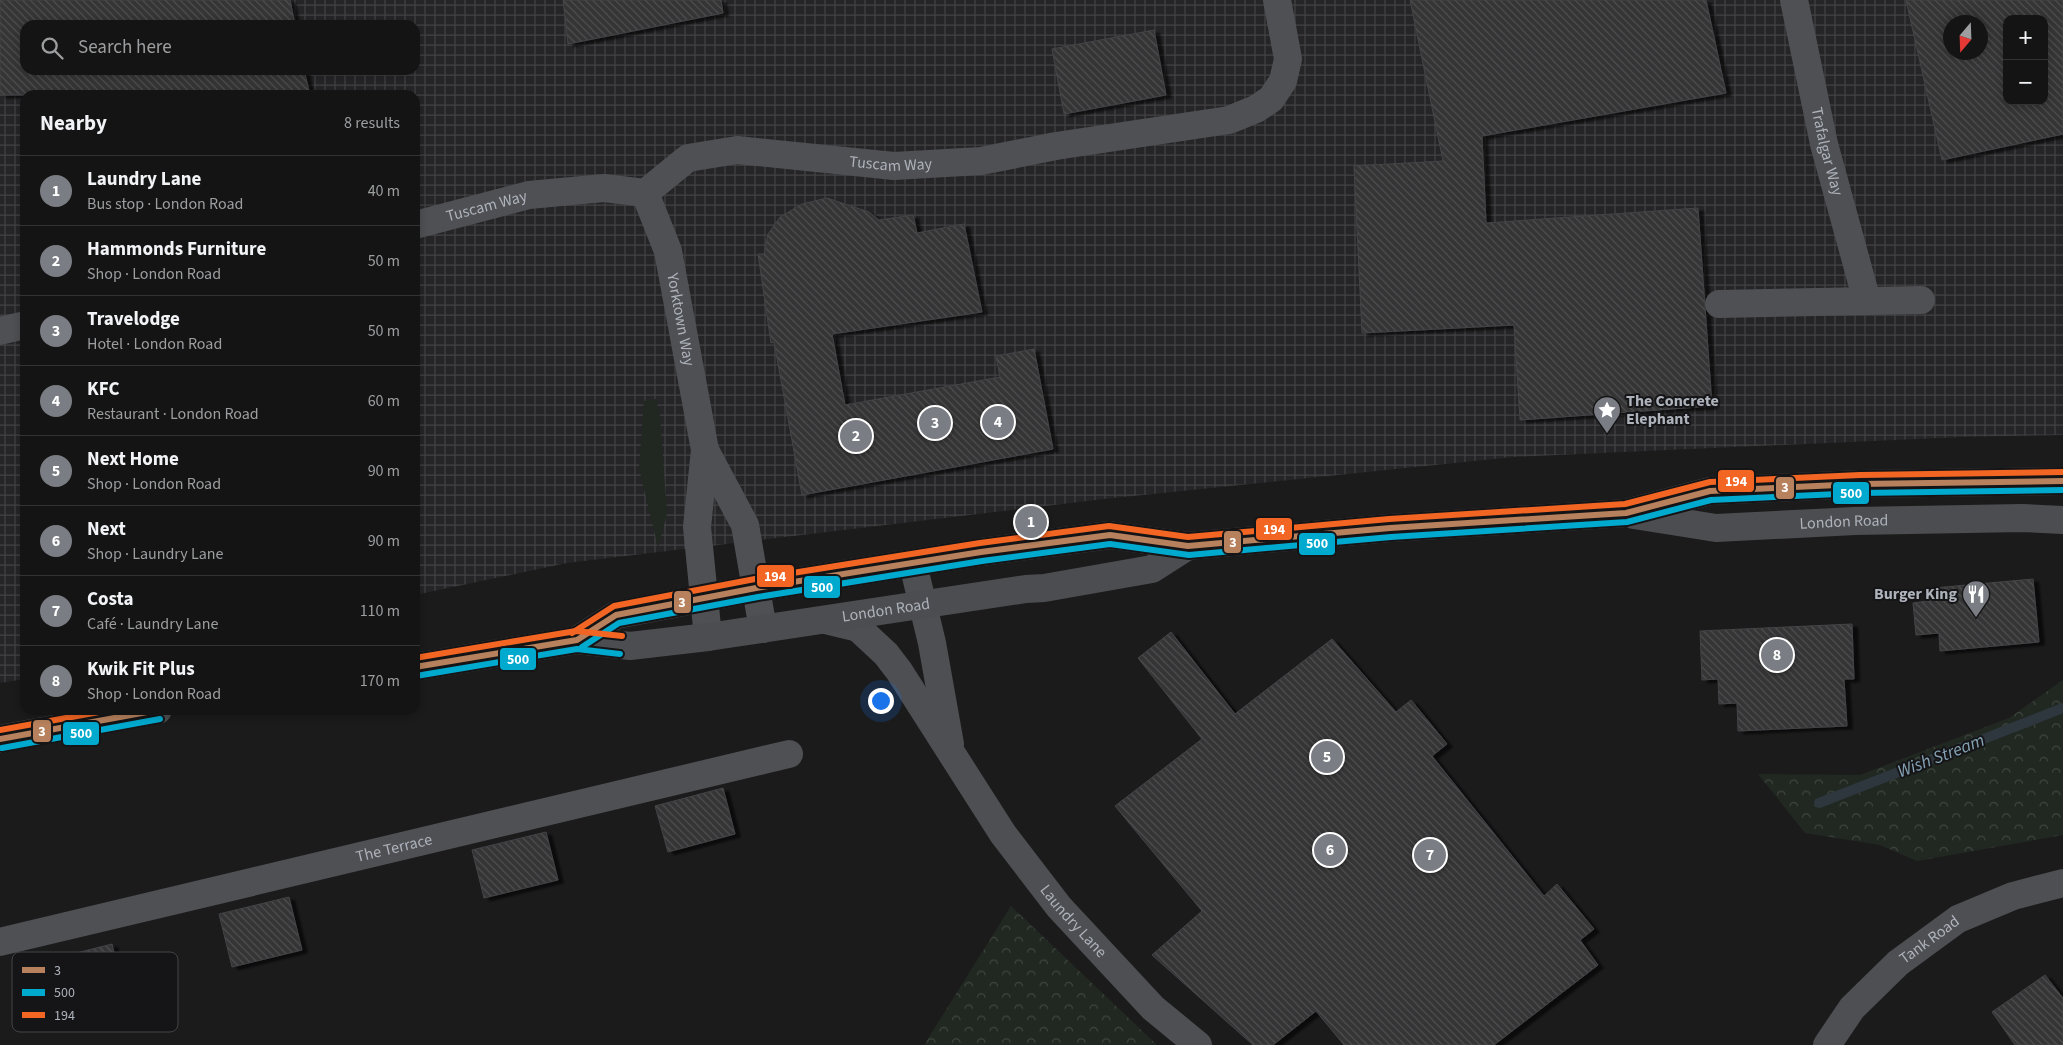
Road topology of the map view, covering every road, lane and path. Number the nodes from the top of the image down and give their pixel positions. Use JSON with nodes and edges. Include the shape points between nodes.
{"nodes":[{"id":1,"x":1277,"y":0,"type":"edge"},
{"id":2,"x":1794,"y":0,"type":"edge"},
{"id":3,"x":645,"y":193,"type":"junction"},
{"id":4,"x":420,"y":224,"type":"edge"},
{"id":5,"x":1920,"y":300,"type":"dead end"},
{"id":6,"x":1867,"y":301,"type":"junction"},
{"id":7,"x":1719,"y":304,"type":"dead end"},
{"id":8,"x":20,"y":326,"type":"edge"},
{"id":9,"x":0,"y":331,"type":"edge"},
{"id":10,"x":705,"y":450,"type":"junction"},
{"id":11,"x":2063,"y":480,"type":"edge"},
{"id":12,"x":1626,"y":513,"type":"junction"},
{"id":13,"x":2063,"y":520,"type":"edge"},
{"id":14,"x":1188,"y":546,"type":"junction"},
{"id":15,"x":913,"y":564,"type":"junction"},
{"id":16,"x":756,"y":588,"type":"junction"},
{"id":17,"x":705,"y":598,"type":"junction"},
{"id":18,"x":924,"y":605,"type":"junction"},
{"id":19,"x":825,"y":620,"type":"junction"},
{"id":20,"x":763,"y":629,"type":"junction"},
{"id":21,"x":708,"y":637,"type":"junction"},
{"id":22,"x":577,"y":640,"type":"junction"},
{"id":23,"x":420,"y":666,"type":"edge"},
{"id":24,"x":97,"y":715,"type":"edge"},
{"id":25,"x":0,"y":739,"type":"edge"},
{"id":26,"x":952,"y":753,"type":"junction"},
{"id":27,"x":789,"y":754,"type":"dead end"},
{"id":28,"x":2063,"y":883,"type":"edge"},
{"id":29,"x":0,"y":942,"type":"edge"},
{"id":30,"x":1198,"y":1045,"type":"edge"},
{"id":31,"x":1827,"y":1045,"type":"edge"}],
"edges":[{"from":1,"to":3,"type":"street","name":"Tuscam Way","via":[[1288,58],[1283,81],[1271,99],[1229,120],[980,161],[894,166],[737,150],[688,158]]},
{"from":2,"to":6,"type":"street","name":"Trafalgar Way","via":[[1824,144]]},
{"from":3,"to":4,"type":"street","name":"Tuscam Way","via":[[604,188],[529,195]]},
{"from":3,"to":10,"type":"street","name":"Yorktown Way","via":[[668,251]]},
{"from":5,"to":6,"type":"street"},
{"from":6,"to":7,"type":"street"},
{"from":8,"to":9,"type":"street"},
{"from":10,"to":16,"type":"street","name":"Yorktown Way","via":[[745,526]]},
{"from":10,"to":17,"type":"street","name":"Yorktown Way","via":[[697,527]]},
{"from":11,"to":12,"type":"main road","name":"London Road","via":[[1710,491]]},
{"from":12,"to":13,"type":"main road","name":"London Road","via":[[1716,528],[1865,521]]},
{"from":12,"to":14,"type":"main road","name":"London Road","via":[[1390,528]]},
{"from":14,"to":15,"type":"main road","name":"London Road","via":[[1110,535]]},
{"from":14,"to":18,"type":"main road","name":"London Road","via":[[1152,569]]},
{"from":15,"to":16,"type":"main road","name":"London Road"},
{"from":15,"to":18,"type":"street","name":"Laundry Lane"},
{"from":16,"to":17,"type":"main road","name":"London Road"},
{"from":16,"to":20,"type":"street","name":"Yorktown Way"},
{"from":17,"to":21,"type":"street","name":"Yorktown Way"},
{"from":17,"to":22,"type":"main road","name":"London Road","via":[[616,615]]},
{"from":18,"to":19,"type":"main road","name":"London Road"},
{"from":18,"to":26,"type":"street","name":"Laundry Lane"},
{"from":19,"to":20,"type":"main road","name":"London Road"},
{"from":19,"to":26,"type":"street","name":"Laundry Lane","via":[[858,628],[886,654]]},
{"from":20,"to":21,"type":"main road","name":"London Road"},
{"from":21,"to":22,"type":"main road","name":"London Road","via":[[630,646]]},
{"from":22,"to":23,"type":"main road","name":"London Road"},
{"from":24,"to":25,"type":"main road"},
{"from":26,"to":30,"type":"street","name":"Laundry Lane","via":[[1003,834],[1059,907],[1153,1008]]},
{"from":27,"to":29,"type":"street","name":"The Terrace"},
{"from":28,"to":31,"type":"street","name":"Tank Road","via":[[2013,896],[1958,919],[1898,963],[1852,1008]]}]}
